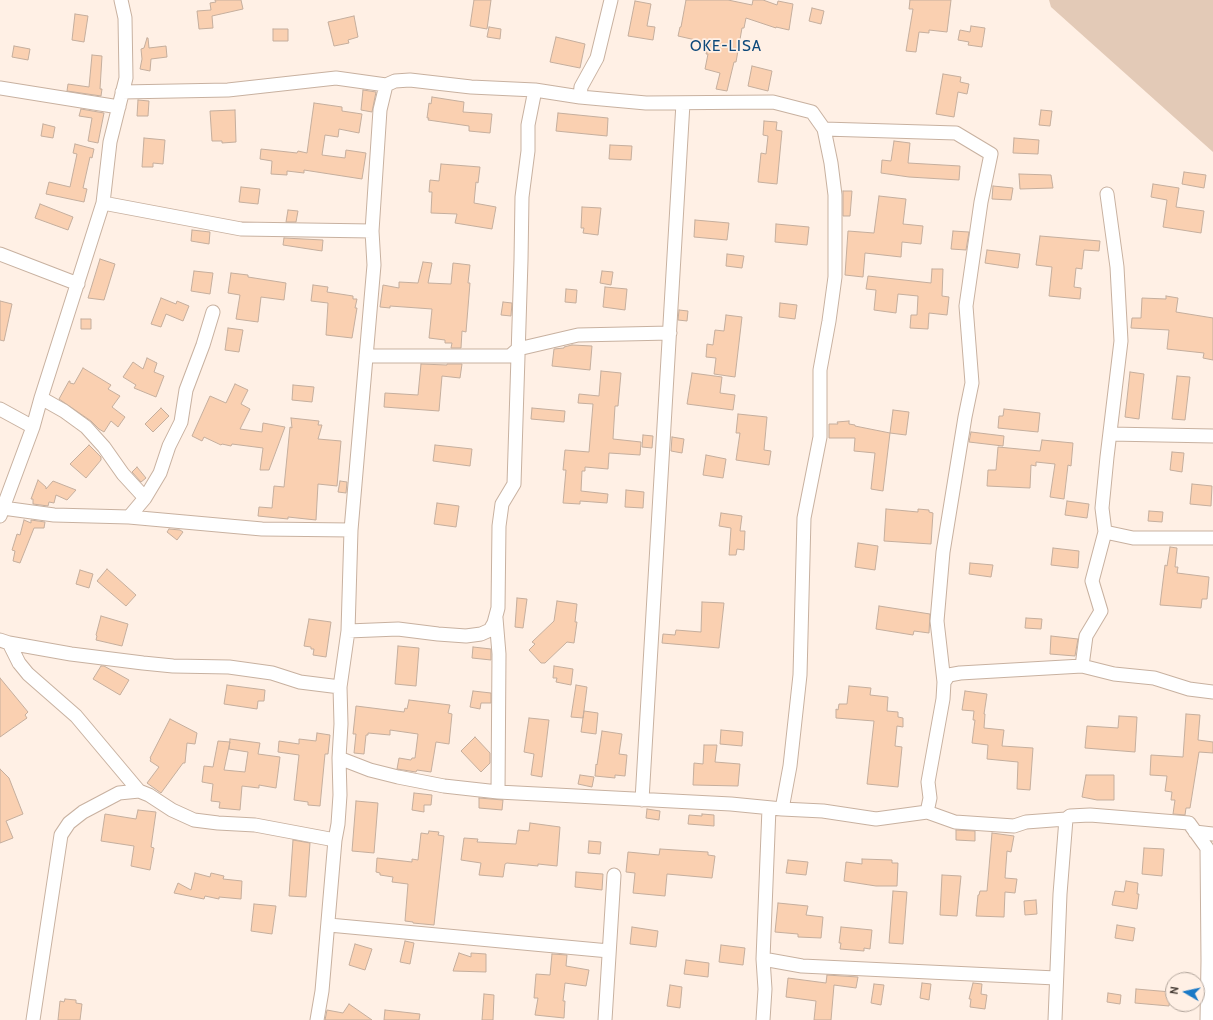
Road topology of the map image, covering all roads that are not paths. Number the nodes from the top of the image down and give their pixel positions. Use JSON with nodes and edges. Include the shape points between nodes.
{"nodes":[{"id":1,"x":121,"y":0,"type":"edge"},
{"id":2,"x":611,"y":0,"type":"edge"},
{"id":3,"x":386,"y":84,"type":"junction"},
{"id":4,"x":0,"y":88,"type":"edge"},
{"id":5,"x":535,"y":90,"type":"junction"},
{"id":6,"x":122,"y":92,"type":"junction"},
{"id":7,"x":580,"y":97,"type":"junction"},
{"id":8,"x":683,"y":103,"type":"junction"},
{"id":9,"x":119,"y":107,"type":"junction"},
{"id":10,"x":824,"y":129,"type":"junction"},
{"id":11,"x":1107,"y":194,"type":"dead end"},
{"id":12,"x":103,"y":204,"type":"junction"},
{"id":13,"x":372,"y":231,"type":"junction"},
{"id":14,"x":0,"y":254,"type":"edge"},
{"id":15,"x":78,"y":284,"type":"junction"},
{"id":16,"x":213,"y":312,"type":"dead end"},
{"id":17,"x":670,"y":333,"type":"junction"},
{"id":18,"x":518,"y":349,"type":"junction"},
{"id":19,"x":366,"y":356,"type":"junction"},
{"id":20,"x":41,"y":398,"type":"junction"},
{"id":21,"x":0,"y":409,"type":"edge"},
{"id":22,"x":33,"y":427,"type":"junction"},
{"id":23,"x":1110,"y":434,"type":"junction"},
{"id":24,"x":1213,"y":436,"type":"edge"},
{"id":25,"x":145,"y":498,"type":"junction"},
{"id":26,"x":2,"y":512,"type":"edge"},
{"id":27,"x":129,"y":517,"type":"junction"},
{"id":28,"x":351,"y":530,"type":"junction"},
{"id":29,"x":1105,"y":532,"type":"junction"},
{"id":30,"x":1213,"y":538,"type":"edge"},
{"id":31,"x":496,"y":616,"type":"junction"},
{"id":32,"x":348,"y":631,"type":"junction"},
{"id":33,"x":4,"y":641,"type":"edge"},
{"id":34,"x":1082,"y":666,"type":"junction"},
{"id":35,"x":944,"y":682,"type":"junction"},
{"id":36,"x":340,"y":687,"type":"junction"},
{"id":37,"x":1213,"y":692,"type":"edge"},
{"id":38,"x":339,"y":758,"type":"junction"},
{"id":39,"x":139,"y":791,"type":"junction"},
{"id":40,"x":498,"y":792,"type":"junction"},
{"id":41,"x":642,"y":800,"type":"junction"},
{"id":42,"x":775,"y":809,"type":"junction"},
{"id":43,"x":927,"y":812,"type":"junction"},
{"id":44,"x":1066,"y":819,"type":"junction"},
{"id":45,"x":1195,"y":832,"type":"junction"},
{"id":46,"x":1213,"y":834,"type":"edge"},
{"id":47,"x":335,"y":840,"type":"junction"},
{"id":48,"x":614,"y":875,"type":"dead end"},
{"id":49,"x":329,"y":925,"type":"junction"},
{"id":50,"x":609,"y":951,"type":"junction"},
{"id":51,"x":763,"y":959,"type":"junction"},
{"id":52,"x":1056,"y":978,"type":"junction"},
{"id":53,"x":33,"y":1020,"type":"edge"},
{"id":54,"x":317,"y":1020,"type":"edge"},
{"id":55,"x":605,"y":1020,"type":"edge"},
{"id":56,"x":763,"y":1020,"type":"edge"},
{"id":57,"x":1055,"y":1020,"type":"edge"},
{"id":58,"x":1206,"y":1020,"type":"edge"}],
"edges":[{"from":1,"to":6,"type":"street","via":[[125,18],[126,78]]},
{"from":2,"to":7,"type":"street","via":[[597,58],[581,87]]},
{"from":3,"to":5,"type":"street","via":[[395,80],[410,80],[471,87]]},
{"from":3,"to":6,"type":"street","via":[[336,78],[228,90]]},
{"from":3,"to":13,"type":"street","via":[[380,110]]},
{"from":4,"to":9,"type":"street"},
{"from":5,"to":7,"type":"street"},
{"from":5,"to":18,"type":"street","via":[[528,125],[528,151],[522,197]]},
{"from":6,"to":9,"type":"street"},
{"from":7,"to":8,"type":"street","via":[[646,104]]},
{"from":8,"to":10,"type":"street","via":[[773,102],[812,112]]},
{"from":8,"to":17,"type":"street"},
{"from":9,"to":12,"type":"street","via":[[110,142]]},
{"from":10,"to":35,"type":"street","via":[[956,133],[991,154],[981,202],[966,306],[972,383],[943,552],[937,621]]},
{"from":10,"to":42,"type":"street","via":[[835,195],[835,277],[820,370],[820,437],[804,518],[800,674],[790,766]]},
{"from":11,"to":23,"type":"street","via":[[1117,267],[1121,341]]},
{"from":12,"to":13,"type":"street","via":[[241,229]]},
{"from":12,"to":15,"type":"street"},
{"from":13,"to":19,"type":"street","via":[[374,265]]},
{"from":14,"to":15,"type":"street"},
{"from":15,"to":20,"type":"street"},
{"from":16,"to":25,"type":"street","via":[[204,345],[186,390],[181,422],[160,472]]},
{"from":17,"to":18,"type":"street","via":[[578,335]]},
{"from":17,"to":41,"type":"street"},
{"from":18,"to":19,"type":"street","via":[[510,356]]},
{"from":18,"to":31,"type":"street","via":[[514,484],[502,504],[499,526]]},
{"from":19,"to":28,"type":"street"},
{"from":20,"to":22,"type":"street"},
{"from":20,"to":25,"type":"street","via":[[86,427]]},
{"from":21,"to":22,"type":"street"},
{"from":22,"to":26,"type":"street"},
{"from":23,"to":24,"type":"street"},
{"from":23,"to":29,"type":"street","via":[[1102,508]]},
{"from":25,"to":27,"type":"street"},
{"from":26,"to":27,"type":"street"},
{"from":27,"to":28,"type":"street","via":[[262,529]]},
{"from":28,"to":32,"type":"street"},
{"from":29,"to":30,"type":"street","via":[[1133,538]]},
{"from":29,"to":34,"type":"street","via":[[1092,581],[1101,611],[1086,636]]},
{"from":31,"to":32,"type":"street","via":[[490,630],[466,636],[398,629]]},
{"from":31,"to":40,"type":"street","via":[[499,654]]},
{"from":32,"to":36,"type":"street"},
{"from":33,"to":36,"type":"street","via":[[71,654],[143,663],[229,667],[272,673],[300,682]]},
{"from":33,"to":39,"type":"street","via":[[28,674],[76,716]]},
{"from":34,"to":35,"type":"street","via":[[960,673],[949,675]]},
{"from":34,"to":37,"type":"street","via":[[1114,674],[1154,678],[1189,689]]},
{"from":35,"to":43,"type":"street","via":[[928,782],[930,798]]},
{"from":36,"to":38,"type":"street"},
{"from":38,"to":40,"type":"street","via":[[398,777],[444,786]]},
{"from":38,"to":47,"type":"street","via":[[340,795]]},
{"from":39,"to":47,"type":"street","via":[[194,820],[255,825]]},
{"from":39,"to":53,"type":"street","via":[[119,793],[83,812],[69,823],[60,835]]},
{"from":40,"to":41,"type":"street"},
{"from":41,"to":42,"type":"street","via":[[731,804]]},
{"from":42,"to":43,"type":"street","via":[[823,811],[876,819]]},
{"from":42,"to":51,"type":"street"},
{"from":43,"to":44,"type":"street","via":[[954,822],[1014,826],[1026,822]]},
{"from":44,"to":45,"type":"street","via":[[1070,816],[1090,815],[1180,822],[1189,823]]},
{"from":44,"to":52,"type":"street"},
{"from":45,"to":46,"type":"street"},
{"from":45,"to":58,"type":"street","via":[[1207,848]]},
{"from":47,"to":49,"type":"street"},
{"from":48,"to":50,"type":"street"},
{"from":49,"to":50,"type":"street"},
{"from":49,"to":54,"type":"street"},
{"from":50,"to":55,"type":"street"},
{"from":51,"to":52,"type":"street","via":[[802,966]]},
{"from":51,"to":56,"type":"street"},
{"from":52,"to":57,"type":"street"}]}
